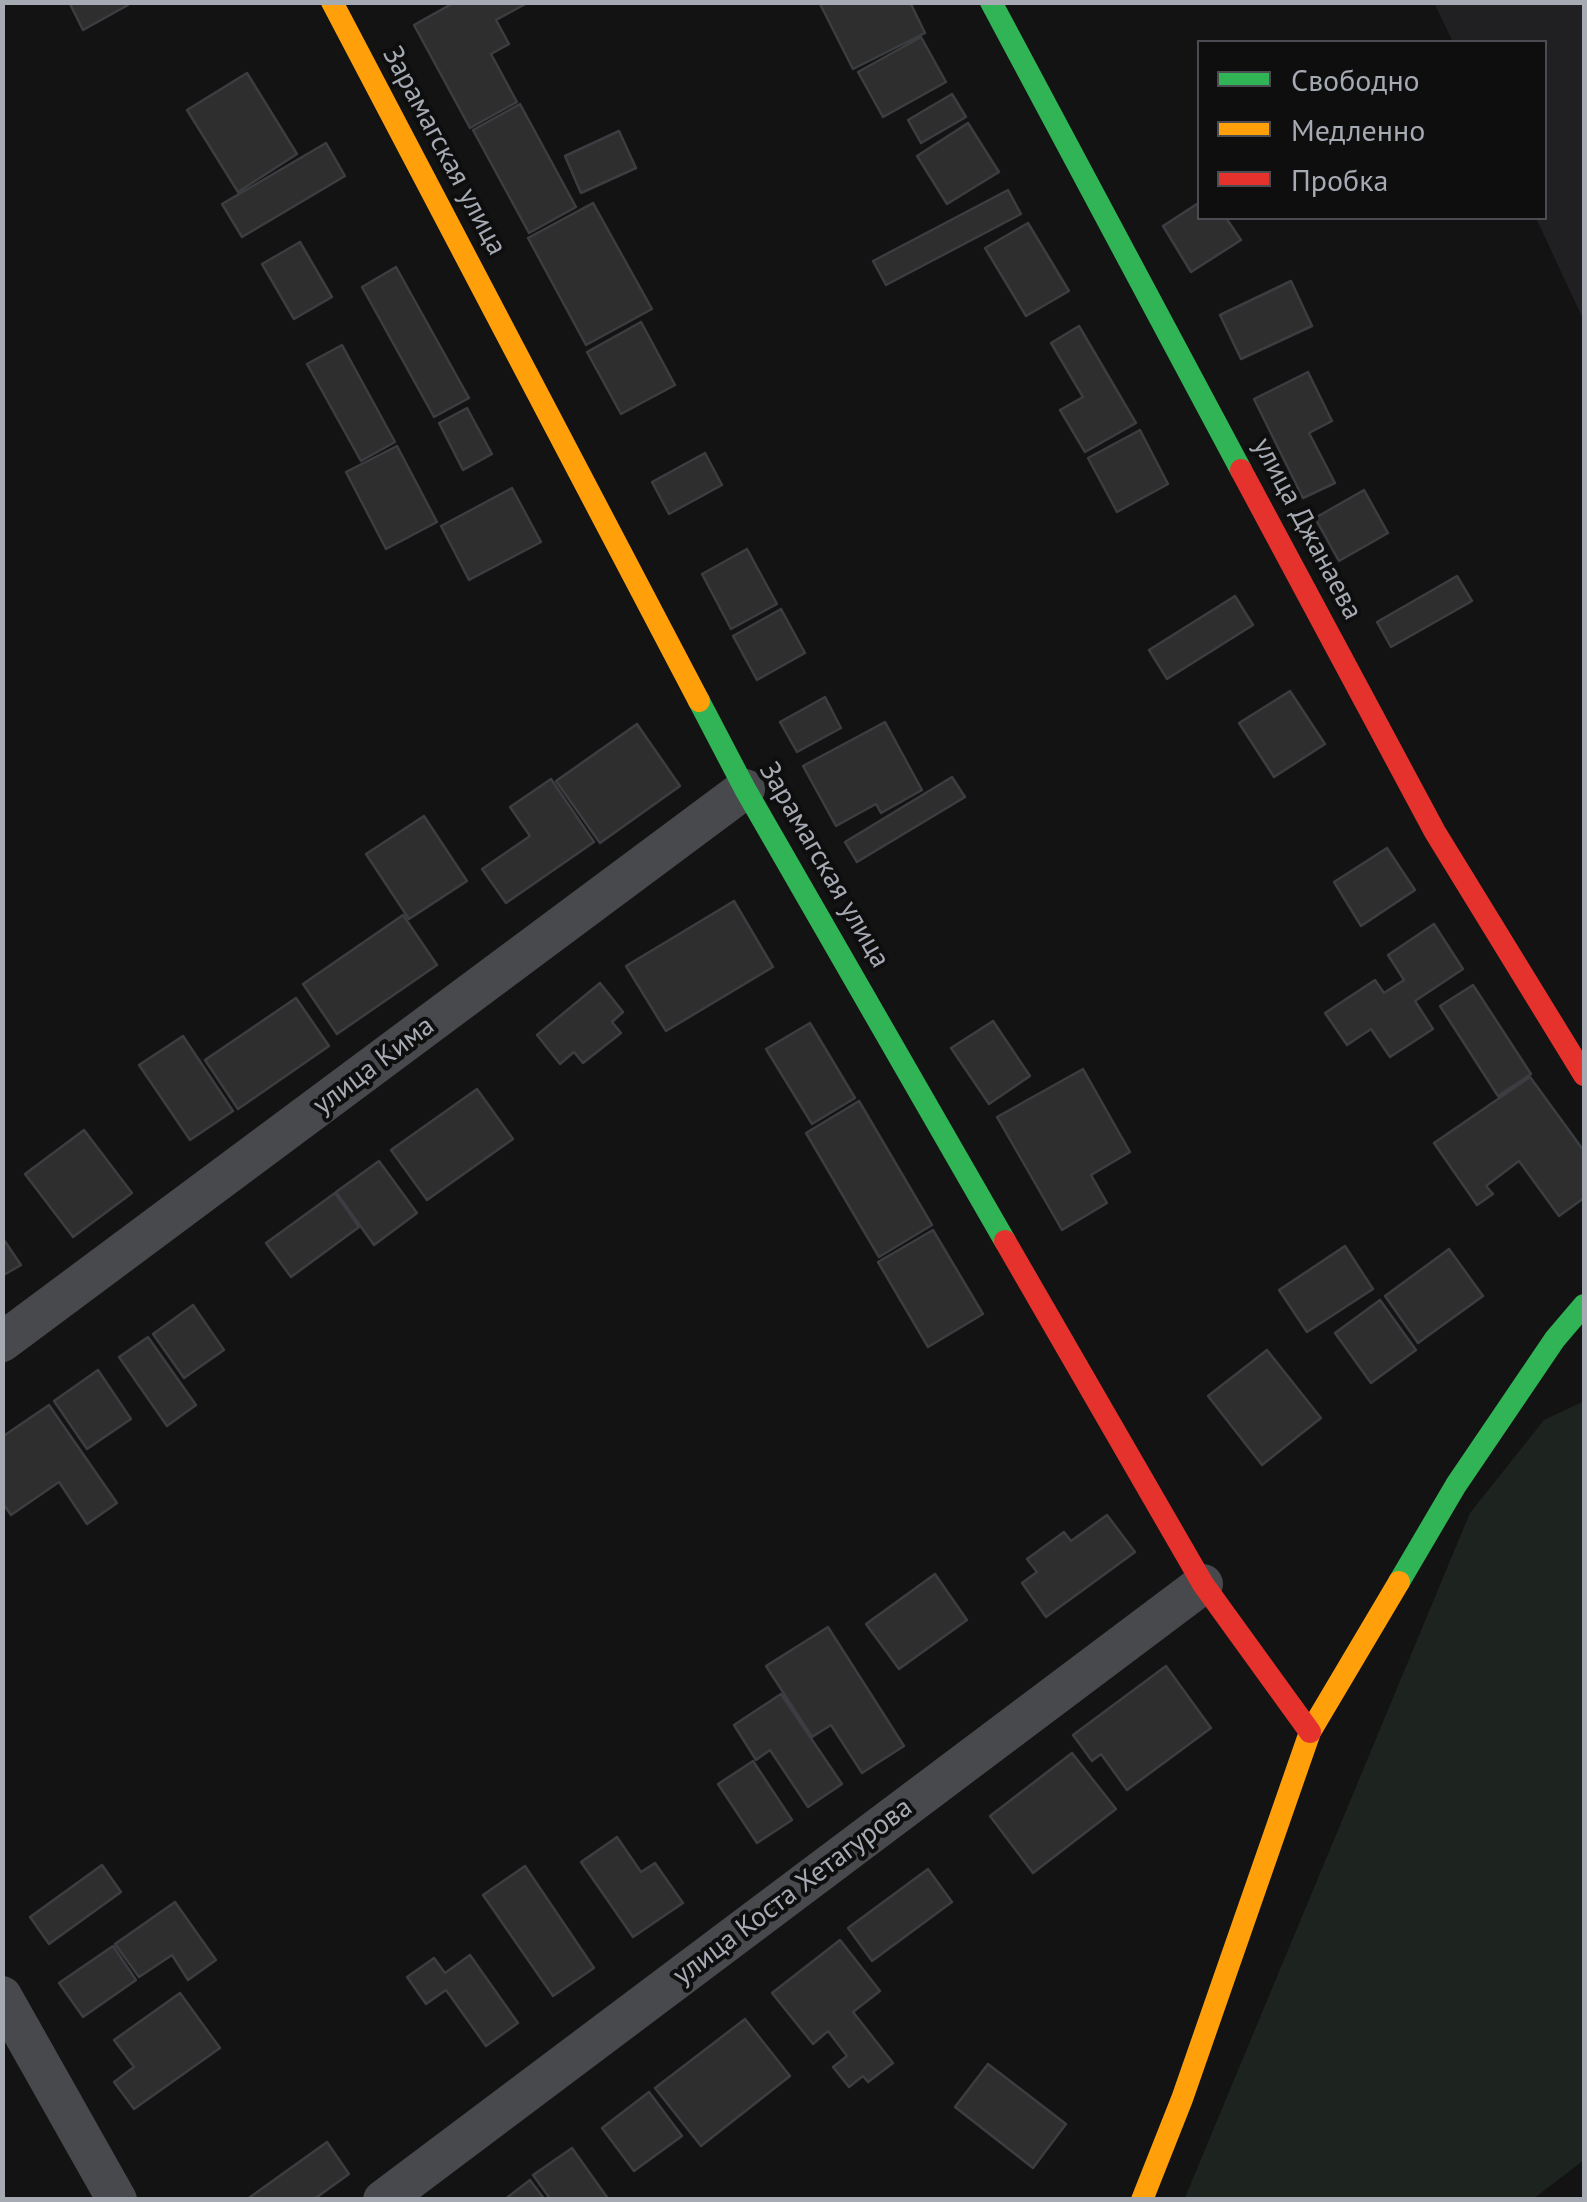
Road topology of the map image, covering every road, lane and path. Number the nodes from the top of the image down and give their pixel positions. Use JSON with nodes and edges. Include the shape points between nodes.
{"nodes":[{"id":1,"x":332,"y":2,"type":"edge"},
{"id":2,"x":991,"y":2,"type":"edge"},
{"id":3,"x":745,"y":789,"type":"junction"},
{"id":4,"x":1584,"y":1075,"type":"edge"},
{"id":5,"x":1584,"y":1305,"type":"edge"},
{"id":6,"x":2,"y":1342,"type":"edge"},
{"id":7,"x":1203,"y":1584,"type":"junction"},
{"id":8,"x":1310,"y":1732,"type":"junction"},
{"id":9,"x":2,"y":1996,"type":"edge"},
{"id":10,"x":117,"y":2200,"type":"edge"},
{"id":11,"x":383,"y":2200,"type":"edge"},
{"id":12,"x":1142,"y":2200,"type":"edge"}],
"edges":[{"from":1,"to":3,"type":"street","name":"Зарамагская улица"},
{"from":2,"to":4,"type":"street","name":"улица Джанаева","via":[[1435,832]]},
{"from":3,"to":6,"type":"street","name":"улица Кима"},
{"from":3,"to":7,"type":"street","name":"Зарамагская улица"},
{"from":5,"to":8,"type":"street","via":[[1456,1485]]},
{"from":7,"to":8,"type":"street","name":"Зарамагская улица"},
{"from":7,"to":11,"type":"street","name":"улица Коста Хетагурова"},
{"from":8,"to":12,"type":"street"},
{"from":9,"to":10,"type":"street"}]}
